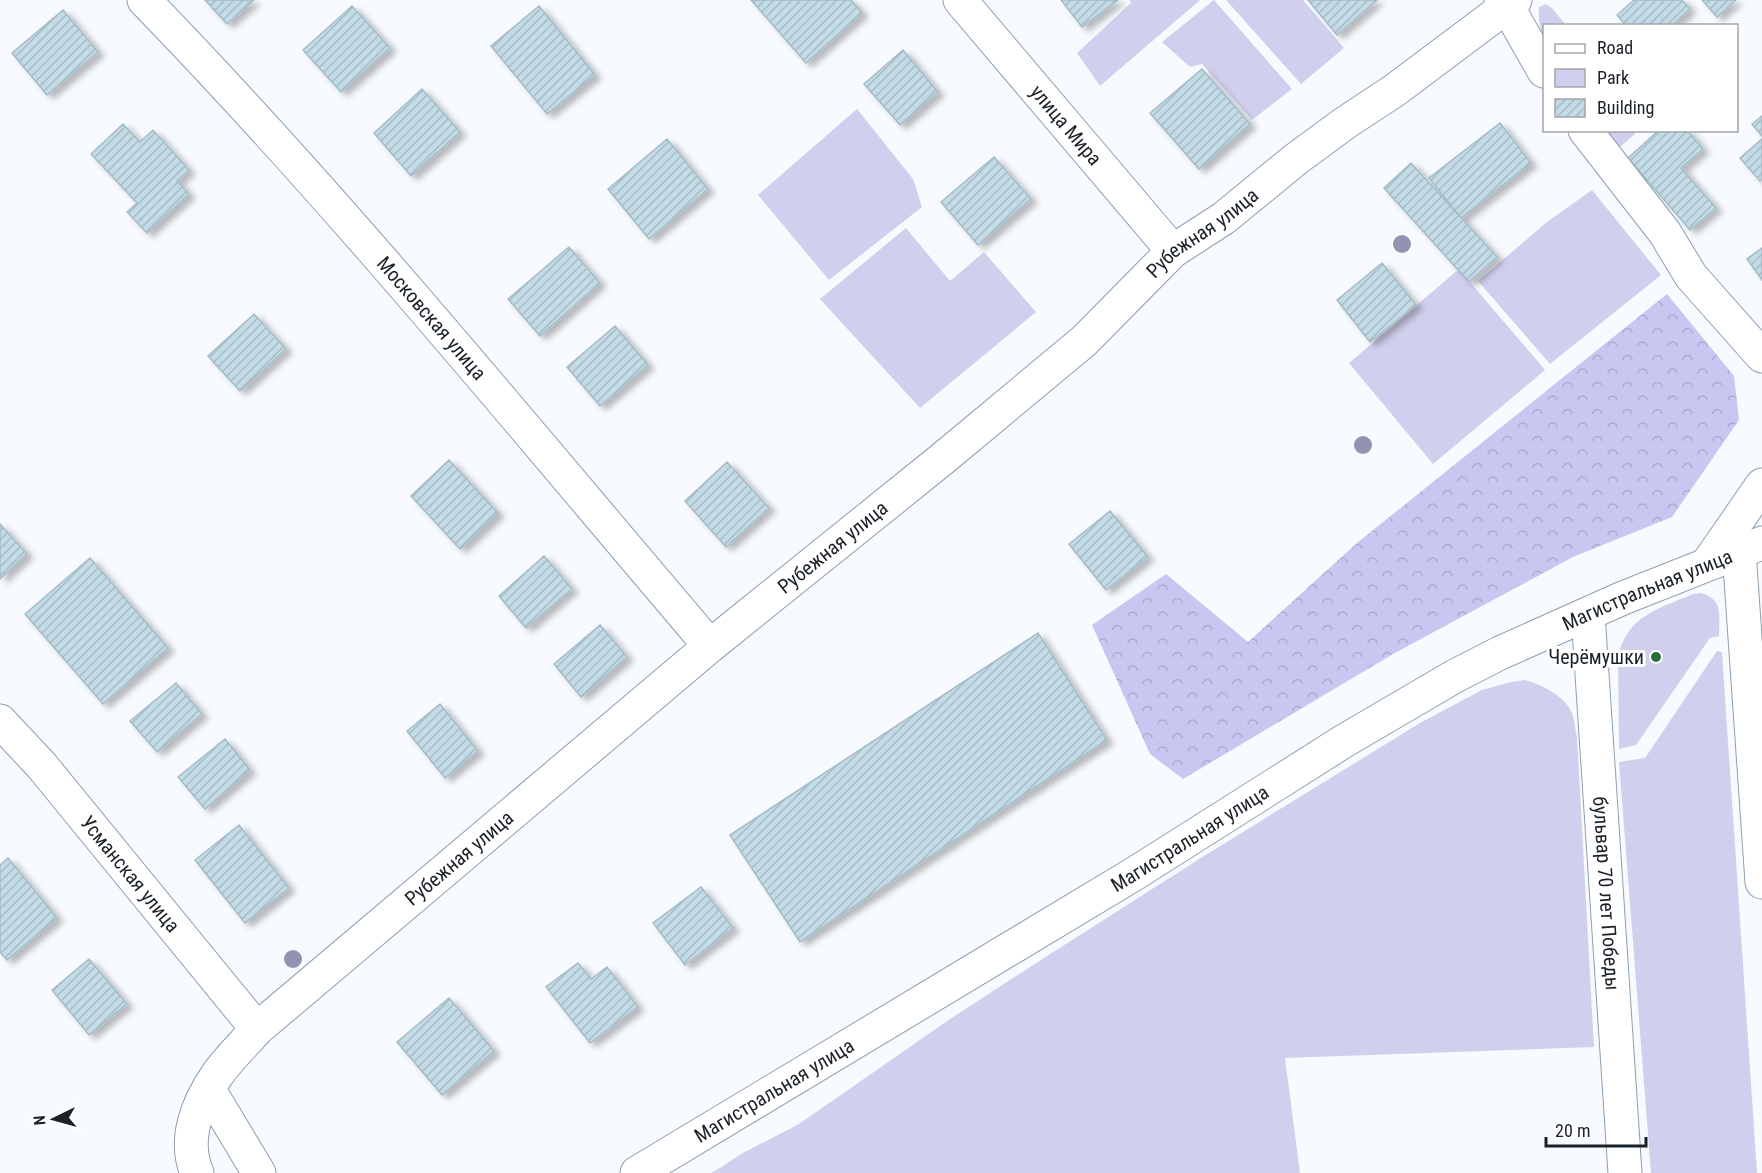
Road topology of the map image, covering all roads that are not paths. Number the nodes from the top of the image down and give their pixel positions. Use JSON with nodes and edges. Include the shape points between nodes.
{"nodes":[{"id":1,"x":144,"y":0,"type":"edge"},
{"id":2,"x":960,"y":0,"type":"edge"},
{"id":3,"x":1508,"y":2,"type":"edge"},
{"id":4,"x":1543,"y":67,"type":"edge"},
{"id":5,"x":1587,"y":132,"type":"edge"},
{"id":6,"x":1173,"y":251,"type":"junction"},
{"id":7,"x":1762,"y":356,"type":"edge"},
{"id":8,"x":1762,"y":485,"type":"edge"},
{"id":9,"x":1750,"y":547,"type":"edge"},
{"id":10,"x":1708,"y":563,"type":"junction"},
{"id":11,"x":1588,"y":614,"type":"junction"},
{"id":12,"x":710,"y":646,"type":"junction"},
{"id":13,"x":0,"y":721,"type":"edge"},
{"id":14,"x":1762,"y":882,"type":"edge"},
{"id":15,"x":257,"y":1029,"type":"junction"},
{"id":16,"x":209,"y":1090,"type":"junction"},
{"id":17,"x":197,"y":1173,"type":"edge"},
{"id":18,"x":259,"y":1173,"type":"edge"},
{"id":19,"x":638,"y":1173,"type":"edge"},
{"id":20,"x":1625,"y":1173,"type":"edge"}],
"edges":[{"from":1,"to":12,"type":"street","name":"Московская улица","via":[[354,228]]},
{"from":2,"to":6,"type":"street","name":"улица Мира"},
{"from":3,"to":4,"type":"street"},
{"from":3,"to":6,"type":"street","name":"Рубежная улица","via":[[1395,90],[1296,159],[1224,218]]},
{"from":5,"to":7,"type":"street","via":[[1665,233],[1691,276]]},
{"from":6,"to":12,"type":"street","name":"Рубежная улица","via":[[1084,341]]},
{"from":8,"to":10,"type":"street"},
{"from":9,"to":10,"type":"street","name":"Магистральная улица"},
{"from":9,"to":14,"type":"street"},
{"from":10,"to":11,"type":"street","name":"Магистральная улица"},
{"from":11,"to":19,"type":"street","name":"Магистральная улица","via":[[1455,676],[1354,735],[1134,874]]},
{"from":11,"to":20,"type":"street","name":"бульвар 70 лет Победы"},
{"from":12,"to":15,"type":"street","name":"Рубежная улица"},
{"from":13,"to":15,"type":"street","name":"Усманская улица","via":[[42,766]]},
{"from":15,"to":16,"type":"street","name":"Рубежная улица"},
{"from":16,"to":17,"type":"street","name":"Рубежная улица","via":[[197,1111],[192,1132],[191,1154]]},
{"from":16,"to":18,"type":"street"}]}
